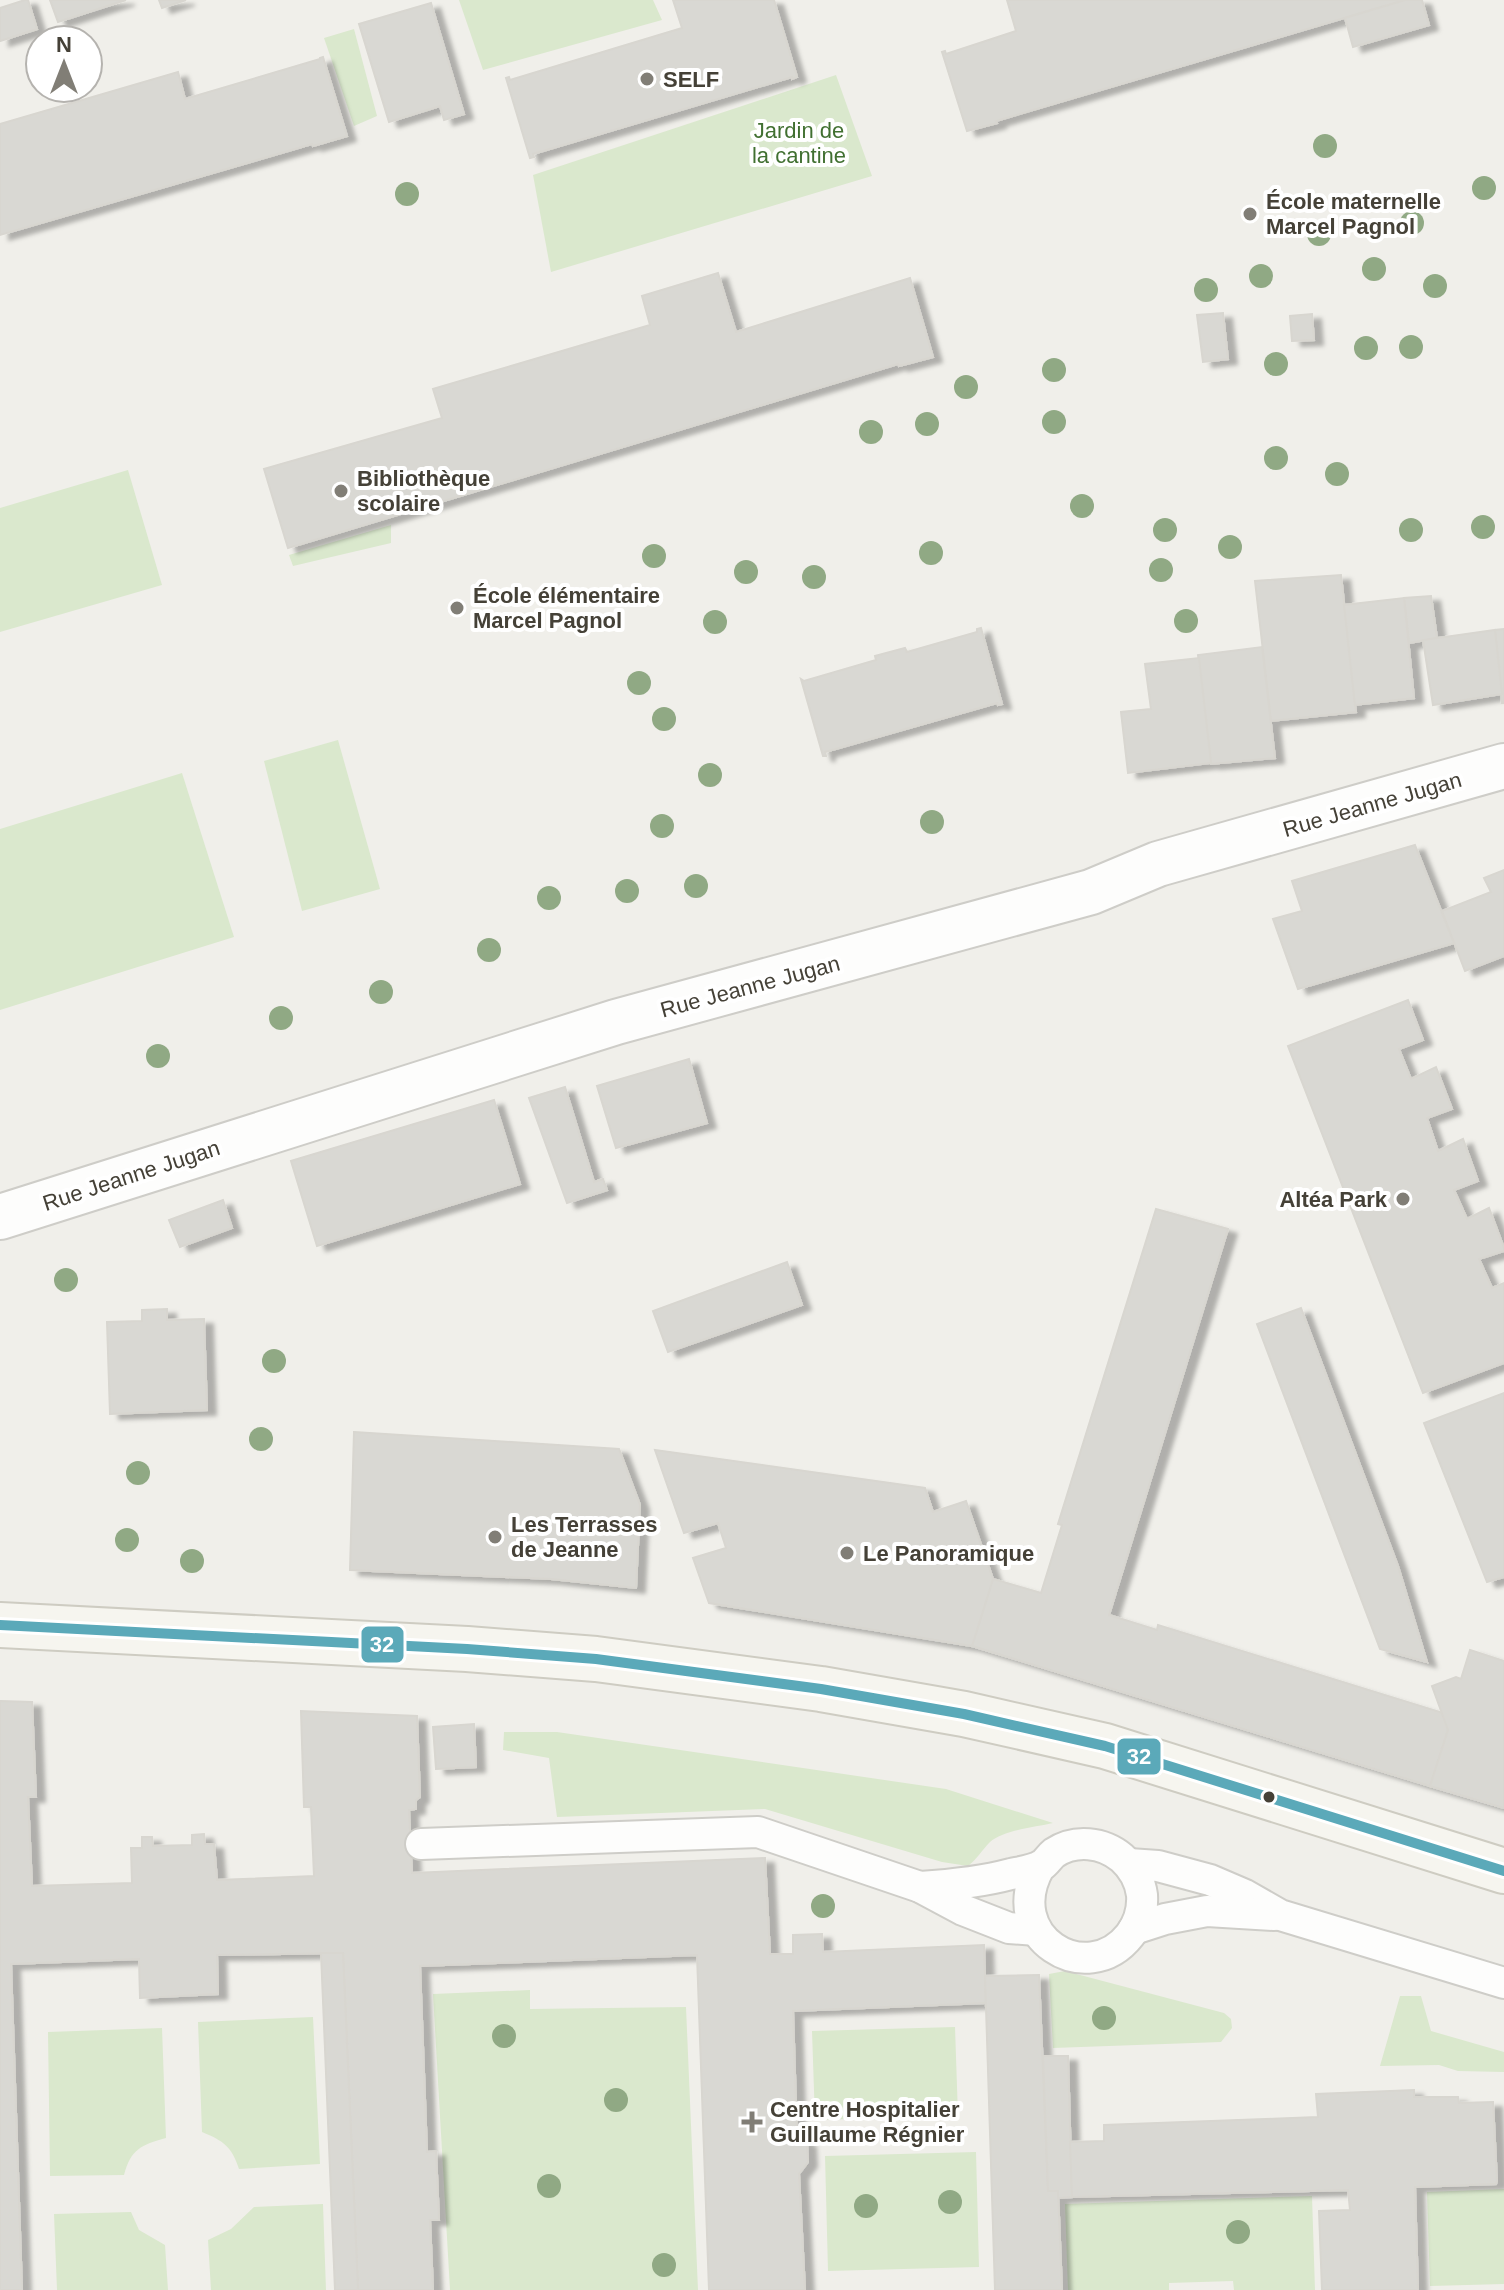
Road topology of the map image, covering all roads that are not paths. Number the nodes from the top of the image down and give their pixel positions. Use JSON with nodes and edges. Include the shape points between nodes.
{"nodes":[{"id":1,"x":1504,"y":766,"type":"edge"},
{"id":2,"x":0,"y":1217,"type":"edge"},
{"id":3,"x":0,"y":1625,"type":"edge"},
{"id":4,"x":421,"y":1844,"type":"dead end"},
{"id":5,"x":1129,"y":1864,"type":"junction"},
{"id":6,"x":1040,"y":1866,"type":"junction"},
{"id":7,"x":1504,"y":1871,"type":"edge"},
{"id":8,"x":920,"y":1887,"type":"junction"},
{"id":9,"x":1280,"y":1915,"type":"junction"},
{"id":10,"x":1134,"y":1929,"type":"junction"},
{"id":11,"x":1036,"y":1930,"type":"junction"},
{"id":12,"x":1504,"y":1983,"type":"edge"}],
"edges":[{"from":1,"to":2,"type":"street","name":"Rue Jeanne Jugan","via":[[1158,864],[1077,896],[616,1022]]},
{"from":3,"to":7,"type":"main road","via":[[495,1651],[821,1689],[1105,1746]]},
{"from":4,"to":8,"type":"lane","via":[[758,1832]]},
{"from":5,"to":6,"type":"lane","via":[[1105,1847],[1077,1844]]},
{"from":5,"to":9,"type":"lane","via":[[1210,1880]]},
{"from":5,"to":10,"type":"lane","via":[[1141,1888]]},
{"from":6,"to":8,"type":"lane"},
{"from":6,"to":11,"type":"lane","via":[[1028,1897]]},
{"from":8,"to":11,"type":"lane","via":[[1009,1928]]},
{"from":9,"to":10,"type":"lane","via":[[1207,1911]]},
{"from":9,"to":12,"type":"lane"},
{"from":10,"to":11,"type":"lane","via":[[1114,1950],[1086,1957],[1057,1951]]}]}
